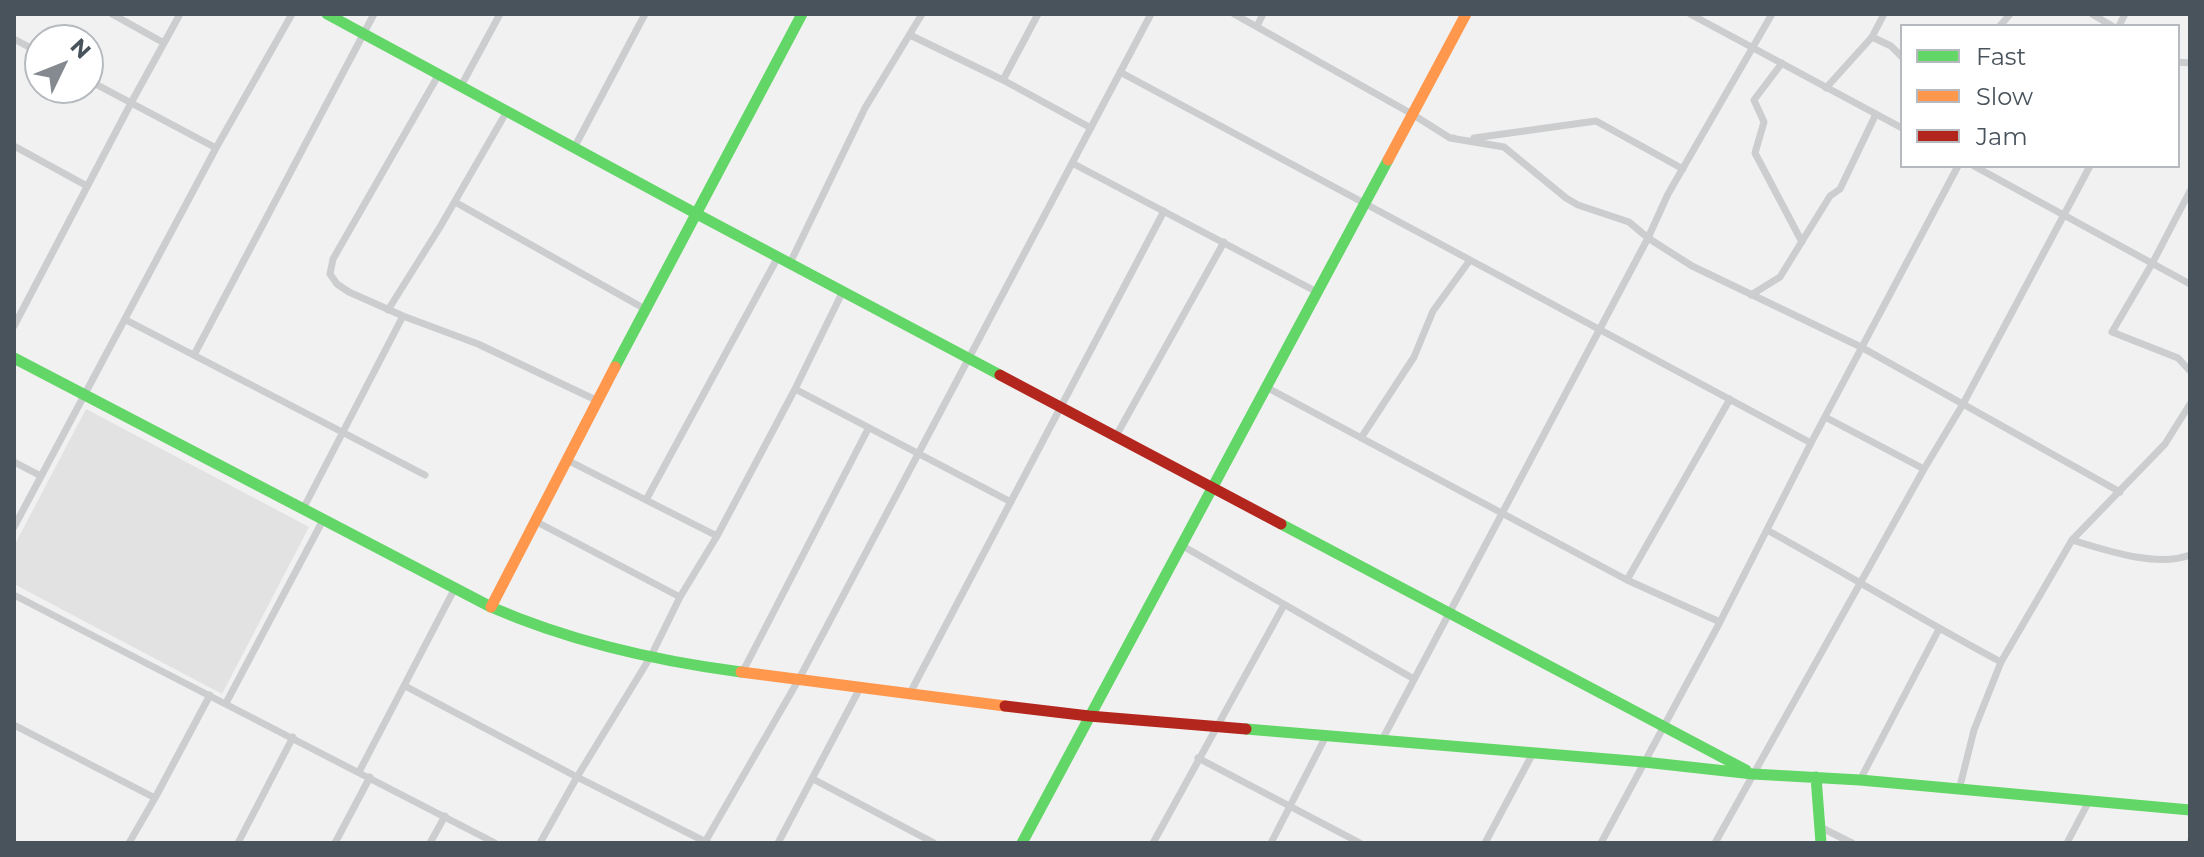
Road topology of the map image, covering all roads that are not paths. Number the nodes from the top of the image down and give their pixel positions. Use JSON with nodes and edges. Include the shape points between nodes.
{"nodes":[{"id":1,"x":112,"y":14,"type":"edge"},
{"id":2,"x":180,"y":14,"type":"edge"},
{"id":3,"x":292,"y":14,"type":"edge"},
{"id":4,"x":327,"y":14,"type":"edge"},
{"id":5,"x":374,"y":14,"type":"edge"},
{"id":6,"x":500,"y":14,"type":"edge"},
{"id":7,"x":645,"y":14,"type":"edge"},
{"id":8,"x":802,"y":14,"type":"edge"},
{"id":9,"x":922,"y":14,"type":"edge"},
{"id":10,"x":1038,"y":14,"type":"edge"},
{"id":11,"x":1151,"y":14,"type":"edge"},
{"id":12,"x":1234,"y":14,"type":"edge"},
{"id":13,"x":1263,"y":14,"type":"edge"},
{"id":14,"x":1466,"y":14,"type":"edge"},
{"id":15,"x":1690,"y":14,"type":"edge"},
{"id":16,"x":1772,"y":14,"type":"edge"},
{"id":17,"x":1884,"y":14,"type":"edge"},
{"id":18,"x":1257,"y":26,"type":"junction"},
{"id":19,"x":364,"y":34,"type":"junction"},
{"id":20,"x":910,"y":35,"type":"junction"},
{"id":21,"x":1872,"y":37,"type":"junction"},
{"id":22,"x":164,"y":43,"type":"junction"},
{"id":23,"x":1753,"y":48,"type":"junction"},
{"id":24,"x":1900,"y":55,"type":"edge"},
{"id":25,"x":1782,"y":63,"type":"junction"},
{"id":26,"x":1120,"y":72,"type":"junction"},
{"id":27,"x":439,"y":74,"type":"junction"},
{"id":28,"x":1003,"y":80,"type":"junction"},
{"id":29,"x":461,"y":86,"type":"junction"},
{"id":30,"x":1826,"y":88,"type":"junction"},
{"id":31,"x":104,"y":89,"type":"edge"},
{"id":32,"x":131,"y":103,"type":"junction"},
{"id":33,"x":507,"y":111,"type":"junction"},
{"id":34,"x":1412,"y":114,"type":"junction"},
{"id":35,"x":1876,"y":114,"type":"junction"},
{"id":36,"x":1900,"y":127,"type":"edge"},
{"id":37,"x":1091,"y":128,"type":"junction"},
{"id":38,"x":1450,"y":138,"type":"junction"},
{"id":39,"x":14,"y":146,"type":"edge"},
{"id":40,"x":216,"y":148,"type":"junction"},
{"id":41,"x":574,"y":148,"type":"junction"},
{"id":42,"x":1072,"y":163,"type":"junction"},
{"id":43,"x":1957,"y":168,"type":"edge"},
{"id":44,"x":1978,"y":168,"type":"edge"},
{"id":45,"x":2089,"y":168,"type":"edge"},
{"id":46,"x":1683,"y":169,"type":"junction"},
{"id":47,"x":87,"y":186,"type":"junction"},
{"id":48,"x":2190,"y":191,"type":"edge"},
{"id":49,"x":455,"y":202,"type":"junction"},
{"id":50,"x":1364,"y":203,"type":"junction"},
{"id":51,"x":1164,"y":211,"type":"junction"},
{"id":52,"x":695,"y":213,"type":"junction"},
{"id":53,"x":2064,"y":213,"type":"junction"},
{"id":54,"x":1648,"y":238,"type":"junction"},
{"id":55,"x":1224,"y":242,"type":"junction"},
{"id":56,"x":1802,"y":242,"type":"junction"},
{"id":57,"x":778,"y":257,"type":"junction"},
{"id":58,"x":1470,"y":260,"type":"junction"},
{"id":59,"x":2153,"y":262,"type":"junction"},
{"id":60,"x":790,"y":263,"type":"junction"},
{"id":61,"x":2190,"y":284,"type":"edge"},
{"id":62,"x":843,"y":291,"type":"junction"},
{"id":63,"x":1317,"y":292,"type":"junction"},
{"id":64,"x":1751,"y":295,"type":"junction"},
{"id":65,"x":645,"y":309,"type":"junction"},
{"id":66,"x":388,"y":310,"type":"junction"},
{"id":67,"x":403,"y":316,"type":"junction"},
{"id":68,"x":126,"y":320,"type":"junction"},
{"id":69,"x":14,"y":326,"type":"edge"},
{"id":70,"x":1600,"y":330,"type":"junction"},
{"id":71,"x":1861,"y":347,"type":"junction"},
{"id":72,"x":194,"y":355,"type":"junction"},
{"id":73,"x":14,"y":358,"type":"edge"},
{"id":74,"x":968,"y":358,"type":"junction"},
{"id":75,"x":2190,"y":371,"type":"edge"},
{"id":76,"x":1266,"y":387,"type":"junction"},
{"id":77,"x":795,"y":389,"type":"junction"},
{"id":78,"x":85,"y":395,"type":"junction"},
{"id":79,"x":1730,"y":399,"type":"junction"},
{"id":80,"x":598,"y":401,"type":"junction"},
{"id":81,"x":1963,"y":404,"type":"junction"},
{"id":82,"x":2190,"y":404,"type":"edge"},
{"id":83,"x":1062,"y":407,"type":"junction"},
{"id":84,"x":1825,"y":417,"type":"junction"},
{"id":85,"x":868,"y":429,"type":"junction"},
{"id":86,"x":344,"y":433,"type":"junction"},
{"id":87,"x":1116,"y":436,"type":"junction"},
{"id":88,"x":1361,"y":438,"type":"junction"},
{"id":89,"x":1811,"y":443,"type":"junction"},
{"id":90,"x":918,"y":455,"type":"junction"},
{"id":91,"x":567,"y":460,"type":"junction"},
{"id":92,"x":14,"y":462,"type":"edge"},
{"id":93,"x":1924,"y":469,"type":"junction"},
{"id":94,"x":425,"y":475,"type":"dead end"},
{"id":95,"x":41,"y":476,"type":"junction"},
{"id":96,"x":1212,"y":487,"type":"junction"},
{"id":97,"x":2120,"y":492,"type":"junction"},
{"id":98,"x":646,"y":500,"type":"junction"},
{"id":99,"x":1011,"y":502,"type":"junction"},
{"id":100,"x":303,"y":510,"type":"junction"},
{"id":101,"x":1502,"y":513,"type":"junction"},
{"id":102,"x":323,"y":520,"type":"junction"},
{"id":103,"x":535,"y":521,"type":"junction"},
{"id":104,"x":14,"y":527,"type":"edge"},
{"id":105,"x":1767,"y":530,"type":"junction"},
{"id":106,"x":717,"y":536,"type":"junction"},
{"id":107,"x":2072,"y":540,"type":"junction"},
{"id":108,"x":1181,"y":545,"type":"junction"},
{"id":109,"x":2190,"y":555,"type":"edge"},
{"id":110,"x":1627,"y":580,"type":"junction"},
{"id":111,"x":1862,"y":583,"type":"junction"},
{"id":112,"x":455,"y":588,"type":"junction"},
{"id":113,"x":14,"y":595,"type":"edge"},
{"id":114,"x":680,"y":597,"type":"junction"},
{"id":115,"x":1284,"y":605,"type":"junction"},
{"id":116,"x":491,"y":607,"type":"junction"},
{"id":117,"x":1450,"y":613,"type":"junction"},
{"id":118,"x":1720,"y":622,"type":"junction"},
{"id":119,"x":1939,"y":629,"type":"junction"},
{"id":120,"x":651,"y":656,"type":"junction"},
{"id":121,"x":2001,"y":662,"type":"junction"},
{"id":122,"x":742,"y":673,"type":"junction"},
{"id":123,"x":799,"y":679,"type":"junction"},
{"id":124,"x":1414,"y":679,"type":"junction"},
{"id":125,"x":405,"y":686,"type":"junction"},
{"id":126,"x":860,"y":688,"type":"junction"},
{"id":127,"x":210,"y":695,"type":"junction"},
{"id":128,"x":909,"y":695,"type":"junction"},
{"id":129,"x":226,"y":703,"type":"junction"},
{"id":130,"x":1089,"y":716,"type":"junction"},
{"id":131,"x":14,"y":725,"type":"edge"},
{"id":132,"x":1216,"y":726,"type":"junction"},
{"id":133,"x":1664,"y":727,"type":"junction"},
{"id":134,"x":1326,"y":736,"type":"junction"},
{"id":135,"x":293,"y":737,"type":"junction"},
{"id":136,"x":1382,"y":740,"type":"junction"},
{"id":137,"x":1533,"y":753,"type":"junction"},
{"id":138,"x":1198,"y":758,"type":"junction"},
{"id":139,"x":1644,"y":762,"type":"junction"},
{"id":140,"x":359,"y":772,"type":"junction"},
{"id":141,"x":1753,"y":774,"type":"junction"},
{"id":142,"x":370,"y":777,"type":"junction"},
{"id":143,"x":577,"y":777,"type":"junction"},
{"id":144,"x":1816,"y":777,"type":"junction"},
{"id":145,"x":813,"y":779,"type":"junction"},
{"id":146,"x":1860,"y":780,"type":"junction"},
{"id":147,"x":1959,"y":790,"type":"junction"},
{"id":148,"x":155,"y":798,"type":"junction"},
{"id":149,"x":2089,"y":801,"type":"junction"},
{"id":150,"x":1290,"y":808,"type":"junction"},
{"id":151,"x":2190,"y":810,"type":"edge"},
{"id":152,"x":445,"y":816,"type":"junction"},
{"id":153,"x":1820,"y":827,"type":"junction"},
{"id":154,"x":707,"y":842,"type":"edge"},
{"id":155,"x":129,"y":843,"type":"edge"},
{"id":156,"x":238,"y":843,"type":"edge"},
{"id":157,"x":335,"y":843,"type":"edge"},
{"id":158,"x":430,"y":843,"type":"edge"},
{"id":159,"x":495,"y":843,"type":"edge"},
{"id":160,"x":540,"y":843,"type":"edge"},
{"id":161,"x":778,"y":843,"type":"edge"},
{"id":162,"x":934,"y":843,"type":"edge"},
{"id":163,"x":1022,"y":843,"type":"edge"},
{"id":164,"x":1153,"y":843,"type":"edge"},
{"id":165,"x":1271,"y":843,"type":"edge"},
{"id":166,"x":1360,"y":843,"type":"edge"},
{"id":167,"x":1485,"y":843,"type":"edge"},
{"id":168,"x":1601,"y":843,"type":"edge"},
{"id":169,"x":1715,"y":843,"type":"edge"},
{"id":170,"x":1819,"y":843,"type":"edge"},
{"id":171,"x":1852,"y":843,"type":"edge"},
{"id":172,"x":2067,"y":843,"type":"edge"}],
"edges":[{"from":1,"to":22,"type":"street"},
{"from":2,"to":22,"type":"street"},
{"from":3,"to":40,"type":"street"},
{"from":4,"to":19,"type":"street"},
{"from":5,"to":19,"type":"street"},
{"from":6,"to":29,"type":"street"},
{"from":7,"to":41,"type":"street"},
{"from":8,"to":52,"type":"street"},
{"from":9,"to":20,"type":"street"},
{"from":10,"to":28,"type":"street"},
{"from":11,"to":26,"type":"street"},
{"from":12,"to":18,"type":"street"},
{"from":13,"to":18,"type":"street"},
{"from":14,"to":34,"type":"street"},
{"from":15,"to":23,"type":"street"},
{"from":16,"to":23,"type":"street"},
{"from":17,"to":21,"type":"street"},
{"from":18,"to":34,"type":"street"},
{"from":19,"to":27,"type":"street"},
{"from":19,"to":72,"type":"street"},
{"from":20,"to":28,"type":"street"},
{"from":20,"to":60,"type":"street","via":[[865,108]]},
{"from":21,"to":24,"type":"street"},
{"from":21,"to":30,"type":"street"},
{"from":22,"to":32,"type":"street"},
{"from":23,"to":25,"type":"street"},
{"from":23,"to":46,"type":"street"},
{"from":25,"to":30,"type":"street"},
{"from":25,"to":56,"type":"street","via":[[1754,100],[1764,122],[1755,153]]},
{"from":26,"to":37,"type":"street"},
{"from":26,"to":50,"type":"street"},
{"from":27,"to":29,"type":"street"},
{"from":27,"to":66,"type":"street","via":[[333,259],[330,274],[337,284]]},
{"from":28,"to":37,"type":"street"},
{"from":29,"to":33,"type":"street"},
{"from":30,"to":35,"type":"street"},
{"from":31,"to":32,"type":"street"},
{"from":32,"to":40,"type":"street"},
{"from":32,"to":47,"type":"street"},
{"from":33,"to":41,"type":"street"},
{"from":33,"to":49,"type":"street"},
{"from":34,"to":38,"type":"street"},
{"from":34,"to":50,"type":"street"},
{"from":35,"to":36,"type":"street"},
{"from":35,"to":56,"type":"street","via":[[1840,189],[1830,196]]},
{"from":37,"to":42,"type":"street"},
{"from":38,"to":46,"type":"street","via":[[1596,121]]},
{"from":38,"to":54,"type":"street","via":[[1504,147],[1566,198],[1629,222]]},
{"from":39,"to":47,"type":"street"},
{"from":40,"to":68,"type":"street"},
{"from":41,"to":52,"type":"street"},
{"from":42,"to":51,"type":"street"},
{"from":42,"to":74,"type":"street"},
{"from":43,"to":71,"type":"street"},
{"from":44,"to":53,"type":"street"},
{"from":45,"to":53,"type":"street"},
{"from":46,"to":54,"type":"street"},
{"from":47,"to":69,"type":"street"},
{"from":48,"to":59,"type":"street"},
{"from":49,"to":65,"type":"street"},
{"from":49,"to":66,"type":"street"},
{"from":50,"to":58,"type":"street"},
{"from":50,"to":63,"type":"street"},
{"from":51,"to":55,"type":"street"},
{"from":51,"to":83,"type":"street"},
{"from":52,"to":57,"type":"street"},
{"from":52,"to":65,"type":"street"},
{"from":53,"to":59,"type":"street"},
{"from":53,"to":81,"type":"street"},
{"from":54,"to":64,"type":"street"},
{"from":54,"to":70,"type":"street"},
{"from":55,"to":63,"type":"street"},
{"from":55,"to":87,"type":"street"},
{"from":56,"to":64,"type":"street","via":[[1780,277]]},
{"from":57,"to":60,"type":"street"},
{"from":57,"to":98,"type":"street"},
{"from":58,"to":70,"type":"street"},
{"from":58,"to":88,"type":"street","via":[[1433,311],[1414,357]]},
{"from":59,"to":61,"type":"street"},
{"from":59,"to":75,"type":"street","via":[[2112,332],[2178,358]]},
{"from":60,"to":62,"type":"street"},
{"from":62,"to":74,"type":"street"},
{"from":62,"to":77,"type":"street"},
{"from":63,"to":76,"type":"street"},
{"from":64,"to":71,"type":"street"},
{"from":65,"to":80,"type":"street"},
{"from":66,"to":67,"type":"street"},
{"from":67,"to":80,"type":"street","via":[[478,344]]},
{"from":67,"to":86,"type":"street"},
{"from":68,"to":72,"type":"street"},
{"from":68,"to":78,"type":"street"},
{"from":70,"to":79,"type":"street"},
{"from":70,"to":101,"type":"street"},
{"from":71,"to":81,"type":"street"},
{"from":71,"to":84,"type":"street"},
{"from":72,"to":86,"type":"street"},
{"from":73,"to":78,"type":"street"},
{"from":74,"to":83,"type":"street"},
{"from":74,"to":90,"type":"street"},
{"from":76,"to":88,"type":"street"},
{"from":76,"to":96,"type":"street"},
{"from":77,"to":85,"type":"street"},
{"from":77,"to":106,"type":"street"},
{"from":78,"to":95,"type":"street"},
{"from":78,"to":100,"type":"street"},
{"from":79,"to":89,"type":"street"},
{"from":79,"to":110,"type":"street"},
{"from":80,"to":91,"type":"street"},
{"from":81,"to":93,"type":"street"},
{"from":81,"to":97,"type":"street"},
{"from":82,"to":97,"type":"street","via":[[2165,444]]},
{"from":83,"to":87,"type":"street"},
{"from":83,"to":99,"type":"street"},
{"from":84,"to":89,"type":"street"},
{"from":84,"to":93,"type":"street"},
{"from":85,"to":90,"type":"street"},
{"from":85,"to":122,"type":"street"},
{"from":86,"to":94,"type":"street"},
{"from":86,"to":100,"type":"street"},
{"from":87,"to":96,"type":"street"},
{"from":88,"to":101,"type":"street"},
{"from":89,"to":105,"type":"street"},
{"from":90,"to":99,"type":"street"},
{"from":90,"to":123,"type":"street"},
{"from":91,"to":98,"type":"street"},
{"from":91,"to":103,"type":"street"},
{"from":92,"to":95,"type":"street"},
{"from":93,"to":111,"type":"street"},
{"from":95,"to":104,"type":"street"},
{"from":96,"to":108,"type":"street"},
{"from":96,"to":117,"type":"street"},
{"from":97,"to":107,"type":"street"},
{"from":98,"to":106,"type":"street"},
{"from":99,"to":128,"type":"street"},
{"from":100,"to":102,"type":"street"},
{"from":101,"to":110,"type":"street"},
{"from":101,"to":117,"type":"street"},
{"from":102,"to":112,"type":"street"},
{"from":102,"to":129,"type":"street"},
{"from":103,"to":114,"type":"street"},
{"from":103,"to":116,"type":"street"},
{"from":105,"to":111,"type":"street"},
{"from":105,"to":118,"type":"street"},
{"from":106,"to":114,"type":"street"},
{"from":107,"to":109,"type":"street","via":[[2123,555],[2177,560]]},
{"from":107,"to":121,"type":"street"},
{"from":108,"to":115,"type":"street"},
{"from":108,"to":130,"type":"street"},
{"from":110,"to":118,"type":"street"},
{"from":111,"to":119,"type":"street"},
{"from":111,"to":141,"type":"street"},
{"from":112,"to":116,"type":"street"},
{"from":112,"to":125,"type":"street"},
{"from":113,"to":127,"type":"street"},
{"from":114,"to":120,"type":"street"},
{"from":115,"to":124,"type":"street"},
{"from":115,"to":132,"type":"street"},
{"from":116,"to":120,"type":"street","via":[[545,629]]},
{"from":117,"to":124,"type":"street"},
{"from":117,"to":133,"type":"street"},
{"from":118,"to":133,"type":"street"},
{"from":119,"to":121,"type":"street"},
{"from":119,"to":146,"type":"street"},
{"from":120,"to":122,"type":"street"},
{"from":120,"to":143,"type":"street"},
{"from":121,"to":147,"type":"street","via":[[1974,730]]},
{"from":122,"to":123,"type":"street"},
{"from":123,"to":126,"type":"street"},
{"from":123,"to":154,"type":"street"},
{"from":124,"to":136,"type":"street"},
{"from":125,"to":140,"type":"street"},
{"from":125,"to":143,"type":"street"},
{"from":126,"to":128,"type":"street"},
{"from":126,"to":145,"type":"street"},
{"from":127,"to":129,"type":"street"},
{"from":127,"to":148,"type":"street"},
{"from":128,"to":130,"type":"street"},
{"from":129,"to":135,"type":"street"},
{"from":130,"to":132,"type":"street"},
{"from":130,"to":163,"type":"street"},
{"from":131,"to":148,"type":"street"},
{"from":132,"to":134,"type":"street"},
{"from":132,"to":138,"type":"street"},
{"from":133,"to":139,"type":"street"},
{"from":133,"to":141,"type":"street"},
{"from":134,"to":136,"type":"street"},
{"from":134,"to":150,"type":"street"},
{"from":135,"to":140,"type":"street"},
{"from":135,"to":156,"type":"street"},
{"from":136,"to":137,"type":"street"},
{"from":137,"to":139,"type":"street"},
{"from":137,"to":167,"type":"street"},
{"from":138,"to":150,"type":"street"},
{"from":138,"to":164,"type":"street"},
{"from":139,"to":141,"type":"street"},
{"from":139,"to":168,"type":"street"},
{"from":140,"to":142,"type":"street"},
{"from":141,"to":144,"type":"street"},
{"from":141,"to":169,"type":"street"},
{"from":142,"to":152,"type":"street"},
{"from":142,"to":157,"type":"street"},
{"from":143,"to":154,"type":"street"},
{"from":143,"to":160,"type":"street"},
{"from":144,"to":146,"type":"street"},
{"from":144,"to":153,"type":"street"},
{"from":145,"to":161,"type":"street"},
{"from":145,"to":162,"type":"street"},
{"from":146,"to":147,"type":"street"},
{"from":147,"to":149,"type":"street"},
{"from":148,"to":155,"type":"street"},
{"from":149,"to":151,"type":"street"},
{"from":149,"to":172,"type":"street"},
{"from":150,"to":165,"type":"street"},
{"from":150,"to":166,"type":"street"},
{"from":152,"to":158,"type":"street"},
{"from":152,"to":159,"type":"street"},
{"from":153,"to":170,"type":"street"},
{"from":153,"to":171,"type":"street"}]}
